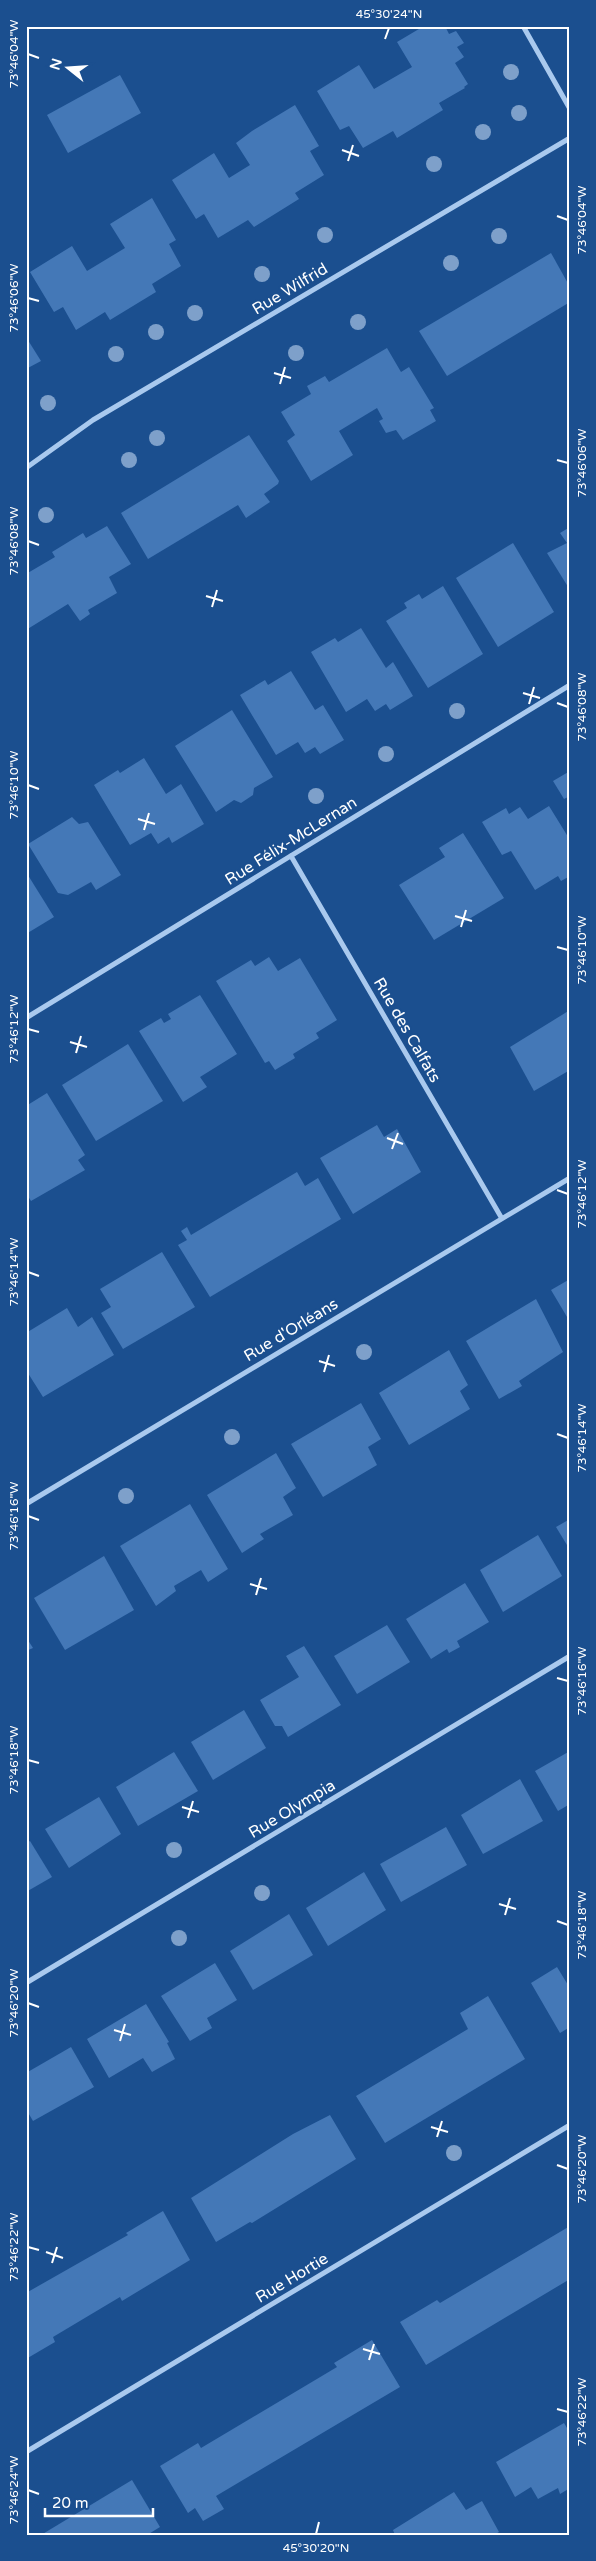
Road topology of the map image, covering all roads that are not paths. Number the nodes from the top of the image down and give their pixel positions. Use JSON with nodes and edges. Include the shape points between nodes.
{"nodes":[{"id":1,"x":523,"y":26,"type":"edge"},
{"id":2,"x":570,"y":109,"type":"edge"},
{"id":3,"x":570,"y":138,"type":"edge"},
{"id":4,"x":26,"y":468,"type":"edge"},
{"id":5,"x":570,"y":685,"type":"edge"},
{"id":6,"x":291,"y":856,"type":"junction"},
{"id":7,"x":26,"y":1018,"type":"edge"},
{"id":8,"x":570,"y":1178,"type":"edge"},
{"id":9,"x":501,"y":1217,"type":"junction"},
{"id":10,"x":26,"y":1504,"type":"edge"},
{"id":11,"x":570,"y":1656,"type":"edge"},
{"id":12,"x":26,"y":1983,"type":"edge"},
{"id":13,"x":570,"y":2125,"type":"edge"},
{"id":14,"x":26,"y":2452,"type":"edge"}],
"edges":[{"from":1,"to":2,"type":"street"},
{"from":3,"to":4,"type":"street","name":"Rue Wilfrid","via":[[93,420]]},
{"from":5,"to":6,"type":"street","name":"Rue Félix-McLernan"},
{"from":6,"to":7,"type":"street","name":"Rue Félix-McLernan"},
{"from":6,"to":9,"type":"street","name":"Rue des Calfats"},
{"from":8,"to":9,"type":"street","name":"Rue d'Orléans"},
{"from":9,"to":10,"type":"street","name":"Rue d'Orléans"},
{"from":11,"to":12,"type":"street","name":"Rue Olympia"},
{"from":13,"to":14,"type":"street","name":"Rue Hortie"}]}
